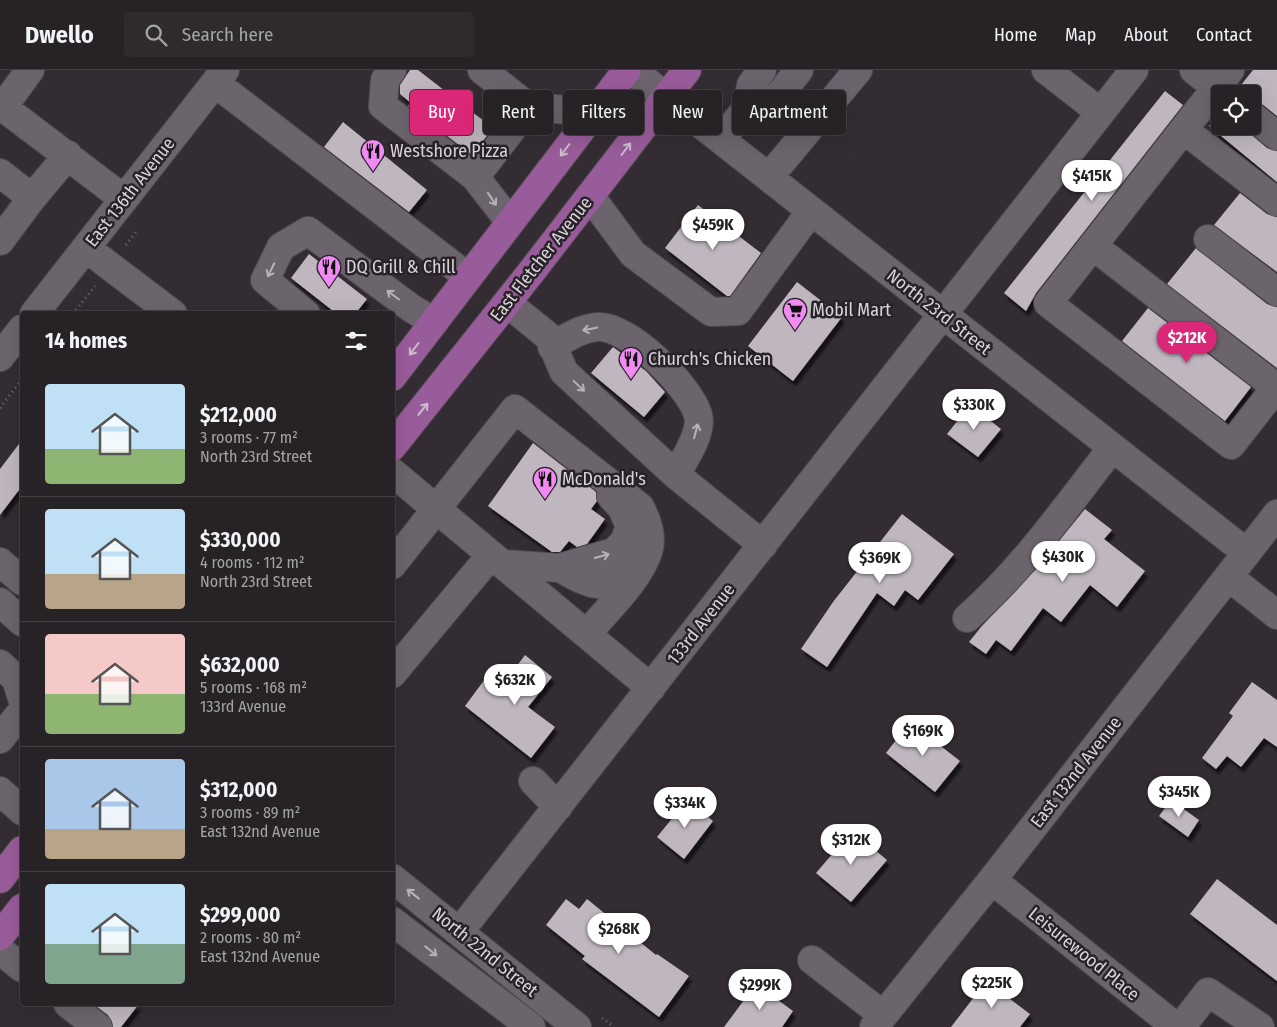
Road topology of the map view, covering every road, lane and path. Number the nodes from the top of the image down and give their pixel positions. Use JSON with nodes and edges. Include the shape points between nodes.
{"nodes":[{"id":1,"x":30,"y":70,"type":"edge"},
{"id":2,"x":392,"y":70,"type":"edge"},
{"id":3,"x":482,"y":70,"type":"edge"},
{"id":4,"x":627,"y":70,"type":"edge"},
{"id":5,"x":632,"y":70,"type":"edge"},
{"id":6,"x":687,"y":70,"type":"edge"},
{"id":7,"x":762,"y":70,"type":"edge"},
{"id":8,"x":799,"y":70,"type":"edge"},
{"id":9,"x":858,"y":70,"type":"edge"},
{"id":10,"x":1134,"y":70,"type":"edge"},
{"id":11,"x":1194,"y":70,"type":"edge"},
{"id":12,"x":1051,"y":71,"type":"edge"},
{"id":13,"x":220,"y":76,"type":"edge"},
{"id":14,"x":1224,"y":84,"type":"edge"},
{"id":15,"x":507,"y":90,"type":"edge"},
{"id":16,"x":612,"y":90,"type":"edge"},
{"id":17,"x":656,"y":90,"type":"edge"},
{"id":18,"x":672,"y":90,"type":"edge"},
{"id":19,"x":750,"y":90,"type":"edge"},
{"id":20,"x":784,"y":90,"type":"edge"},
{"id":21,"x":1,"y":106,"type":"edge"},
{"id":22,"x":1100,"y":112,"type":"junction"},
{"id":23,"x":654,"y":113,"type":"edge"},
{"id":24,"x":1261,"y":123,"type":"edge"},
{"id":25,"x":732,"y":126,"type":"edge"},
{"id":26,"x":1184,"y":130,"type":"junction"},
{"id":27,"x":507,"y":135,"type":"edge"},
{"id":28,"x":577,"y":135,"type":"edge"},
{"id":29,"x":716,"y":135,"type":"edge"},
{"id":30,"x":1277,"y":136,"type":"edge"},
{"id":31,"x":721,"y":139,"type":"junction"},
{"id":32,"x":68,"y":155,"type":"junction"},
{"id":33,"x":0,"y":173,"type":"edge"},
{"id":34,"x":474,"y":177,"type":"junction"},
{"id":35,"x":769,"y":177,"type":"junction"},
{"id":36,"x":590,"y":196,"type":"junction"},
{"id":37,"x":32,"y":198,"type":"junction"},
{"id":38,"x":124,"y":198,"type":"junction"},
{"id":39,"x":1277,"y":202,"type":"edge"},
{"id":40,"x":811,"y":211,"type":"junction"},
{"id":41,"x":510,"y":222,"type":"junction"},
{"id":42,"x":1208,"y":239,"type":"dead end"},
{"id":43,"x":0,"y":241,"type":"edge"},
{"id":44,"x":1093,"y":246,"type":"junction"},
{"id":45,"x":86,"y":248,"type":"junction"},
{"id":46,"x":468,"y":278,"type":"junction"},
{"id":47,"x":1277,"y":292,"type":"edge"},
{"id":48,"x":507,"y":303,"type":"junction"},
{"id":49,"x":36,"y":311,"type":"edge"},
{"id":50,"x":169,"y":311,"type":"edge"},
{"id":51,"x":302,"y":311,"type":"edge"},
{"id":52,"x":943,"y":316,"type":"junction"},
{"id":53,"x":434,"y":322,"type":"junction"},
{"id":54,"x":20,"y":332,"type":"edge"},
{"id":55,"x":552,"y":346,"type":"junction"},
{"id":56,"x":0,"y":357,"type":"edge"},
{"id":57,"x":395,"y":372,"type":"edge"},
{"id":58,"x":20,"y":382,"type":"edge"},
{"id":59,"x":1277,"y":386,"type":"edge"},
{"id":60,"x":0,"y":408,"type":"edge"},
{"id":61,"x":543,"y":431,"type":"junction"},
{"id":62,"x":395,"y":443,"type":"edge"},
{"id":63,"x":1112,"y":448,"type":"junction"},
{"id":64,"x":395,"y":475,"type":"edge"},
{"id":65,"x":676,"y":475,"type":"junction"},
{"id":66,"x":437,"y":510,"type":"junction"},
{"id":67,"x":1277,"y":514,"type":"edge"},
{"id":68,"x":763,"y":545,"type":"junction"},
{"id":69,"x":1246,"y":553,"type":"junction"},
{"id":70,"x":497,"y":560,"type":"junction"},
{"id":71,"x":395,"y":561,"type":"edge"},
{"id":72,"x":0,"y":562,"type":"edge"},
{"id":73,"x":1229,"y":577,"type":"junction"},
{"id":74,"x":20,"y":578,"type":"edge"},
{"id":75,"x":0,"y":603,"type":"edge"},
{"id":76,"x":1277,"y":615,"type":"edge"},
{"id":77,"x":967,"y":618,"type":"dead end"},
{"id":78,"x":20,"y":620,"type":"edge"},
{"id":79,"x":587,"y":634,"type":"junction"},
{"id":80,"x":0,"y":664,"type":"edge"},
{"id":81,"x":395,"y":671,"type":"edge"},
{"id":82,"x":651,"y":688,"type":"junction"},
{"id":83,"x":20,"y":692,"type":"edge"},
{"id":84,"x":20,"y":714,"type":"edge"},
{"id":85,"x":0,"y":739,"type":"edge"},
{"id":86,"x":533,"y":781,"type":"dead end"},
{"id":87,"x":0,"y":791,"type":"edge"},
{"id":88,"x":558,"y":807,"type":"junction"},
{"id":89,"x":20,"y":809,"type":"edge"},
{"id":90,"x":20,"y":853,"type":"edge"},
{"id":91,"x":0,"y":879,"type":"edge"},
{"id":92,"x":395,"y":880,"type":"edge"},
{"id":93,"x":992,"y":880,"type":"junction"},
{"id":94,"x":20,"y":911,"type":"edge"},
{"id":95,"x":395,"y":923,"type":"edge"},
{"id":96,"x":460,"y":931,"type":"junction"},
{"id":97,"x":0,"y":936,"type":"edge"},
{"id":98,"x":0,"y":950,"type":"edge"},
{"id":99,"x":812,"y":960,"type":"dead end"},
{"id":100,"x":20,"y":966,"type":"edge"},
{"id":101,"x":71,"y":1006,"type":"edge"},
{"id":102,"x":878,"y":1021,"type":"edge"},
{"id":103,"x":528,"y":1026,"type":"edge"},
{"id":104,"x":98,"y":1027,"type":"edge"},
{"id":105,"x":576,"y":1027,"type":"edge"},
{"id":106,"x":1176,"y":1027,"type":"edge"},
{"id":107,"x":1181,"y":1027,"type":"edge"},
{"id":108,"x":1260,"y":1027,"type":"edge"}],
"edges":[{"from":1,"to":21,"type":"street"},
{"from":2,"to":34,"type":"street","via":[[384,80],[384,106]]},
{"from":3,"to":15,"type":"street"},
{"from":4,"to":16,"type":"main road"},
{"from":5,"to":17,"type":"street","name":"North 23rd Street"},
{"from":6,"to":18,"type":"main road","name":"East Fletcher Avenue"},
{"from":7,"to":19,"type":"street"},
{"from":8,"to":20,"type":"street"},
{"from":9,"to":35,"type":"street"},
{"from":10,"to":22,"type":"street","name":"133rd Avenue"},
{"from":11,"to":14,"type":"street"},
{"from":12,"to":22,"type":"street"},
{"from":13,"to":38,"type":"street","name":"East 136th Avenue"},
{"from":13,"to":46,"type":"street"},
{"from":14,"to":26,"type":"street"},
{"from":21,"to":32,"type":"street"},
{"from":22,"to":52,"type":"street","name":"133rd Avenue"},
{"from":36,"to":23,"type":"main road","name":"East Fletcher Avenue","one_way":true},
{"from":24,"to":30,"type":"street"},
{"from":25,"to":31,"type":"street"},
{"from":26,"to":39,"type":"street"},
{"from":26,"to":44,"type":"street"},
{"from":27,"to":34,"type":"street"},
{"from":28,"to":41,"type":"main road","one_way":true},
{"from":29,"to":31,"type":"street","name":"North 23rd Street"},
{"from":31,"to":35,"type":"street","name":"North 23rd Street"},
{"from":32,"to":37,"type":"street"},
{"from":32,"to":38,"type":"street"},
{"from":33,"to":37,"type":"street"},
{"from":34,"to":41,"type":"street","one_way":true},
{"from":35,"to":40,"type":"street","name":"North 23rd Street"},
{"from":36,"to":40,"type":"street","via":[[633,254],[712,312],[738,310]]},
{"from":36,"to":48,"type":"main road","name":"East Fletcher Avenue"},
{"from":37,"to":43,"type":"street"},
{"from":38,"to":45,"type":"street","name":"East 136th Avenue"},
{"from":40,"to":52,"type":"street","name":"North 23rd Street"},
{"from":41,"to":46,"type":"main road"},
{"from":42,"to":47,"type":"street"},
{"from":44,"to":59,"type":"street"},
{"from":44,"to":59,"type":"street","via":[[1048,303],[1231,445]]},
{"from":45,"to":49,"type":"street","name":"East 136th Avenue"},
{"from":45,"to":50,"type":"street"},
{"from":46,"to":53,"type":"main road"},
{"from":48,"to":55,"type":"street","via":[[549,337]]},
{"from":62,"to":48,"type":"main road","name":"East Fletcher Avenue","one_way":true},
{"from":53,"to":51,"type":"street","one_way":true,"via":[[308,231],[282,247],[266,280]]},
{"from":52,"to":63,"type":"street","name":"North 23rd Street"},
{"from":52,"to":68,"type":"street","name":"133rd Avenue"},
{"from":53,"to":57,"type":"main road","one_way":true},
{"from":54,"to":56,"type":"street"},
{"from":55,"to":65,"type":"street","one_way":true,"via":[[564,372]]},
{"from":65,"to":55,"type":"street","one_way":true,"via":[[695,437],[698,415],[689,397],[660,363],[625,335],[609,328],[582,330]]},
{"from":58,"to":60,"type":"path"},
{"from":61,"to":66,"type":"street","via":[[515,410]]},
{"from":70,"to":61,"type":"street","one_way":true,"via":[[560,568],[614,552],[624,542],[630,527],[622,508],[546,445]]},
{"from":61,"to":79,"type":"street","via":[[640,507],[649,523],[648,551],[634,577]]},
{"from":63,"to":69,"type":"street","name":"North 23rd Street"},
{"from":63,"to":77,"type":"street","via":[[1021,564]]},
{"from":64,"to":66,"type":"street"},
{"from":65,"to":68,"type":"street"},
{"from":66,"to":70,"type":"street"},
{"from":66,"to":71,"type":"street"},
{"from":67,"to":69,"type":"street","name":"East 132nd Avenue"},
{"from":68,"to":82,"type":"street","name":"133rd Avenue"},
{"from":69,"to":73,"type":"street","name":"East 132nd Avenue"},
{"from":70,"to":79,"type":"street"},
{"from":70,"to":81,"type":"street"},
{"from":72,"to":74,"type":"street"},
{"from":73,"to":76,"type":"street"},
{"from":73,"to":93,"type":"street","name":"East 132nd Avenue"},
{"from":75,"to":78,"type":"street"},
{"from":79,"to":82,"type":"street"},
{"from":80,"to":83,"type":"street","via":[[16,679]]},
{"from":82,"to":88,"type":"street","name":"133rd Avenue"},
{"from":84,"to":85,"type":"street"},
{"from":86,"to":88,"type":"street"},
{"from":87,"to":89,"type":"street"},
{"from":88,"to":96,"type":"street","name":"133rd Avenue"},
{"from":90,"to":91,"type":"main road"},
{"from":96,"to":92,"type":"street","name":"North 22nd Street","one_way":true},
{"from":93,"to":102,"type":"street","name":"East 132nd Avenue"},
{"from":93,"to":106,"type":"street","name":"Leisurewood Place"},
{"from":94,"to":97,"type":"main road"},
{"from":95,"to":103,"type":"street","name":"North 22nd Street","one_way":true},
{"from":96,"to":105,"type":"street","name":"North 22nd Street"},
{"from":98,"to":100,"type":"street"},
{"from":99,"to":102,"type":"street"},
{"from":101,"to":104,"type":"street"},
{"from":107,"to":108,"type":"street","via":[[1208,992]]}]}
